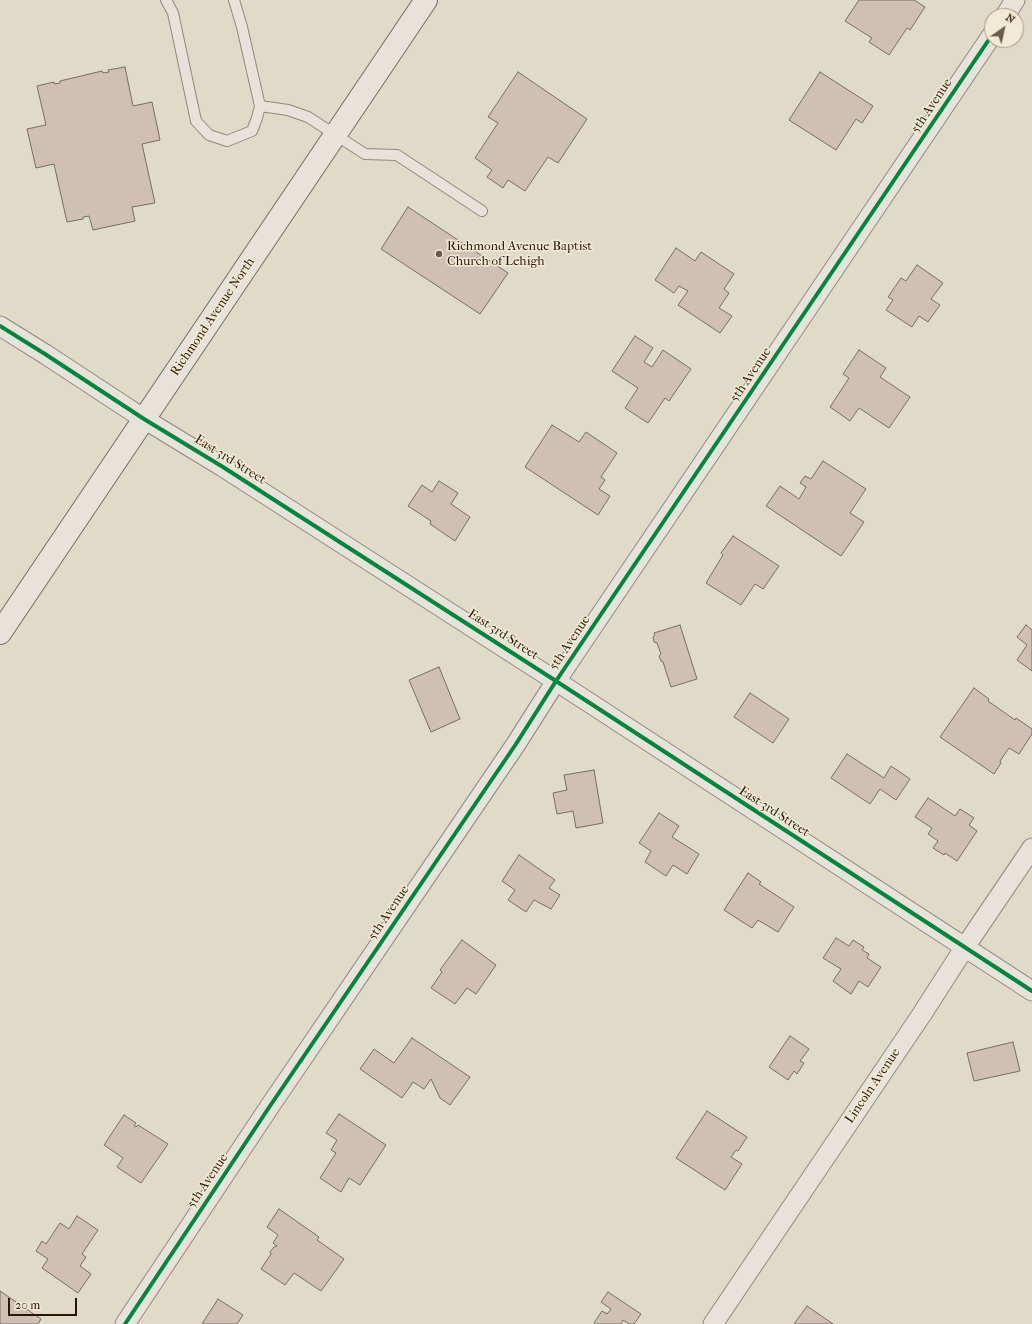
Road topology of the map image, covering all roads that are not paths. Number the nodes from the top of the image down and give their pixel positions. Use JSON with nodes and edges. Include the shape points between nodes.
{"nodes":[{"id":1,"x":166,"y":0,"type":"edge"},
{"id":2,"x":234,"y":0,"type":"edge"},
{"id":3,"x":426,"y":0,"type":"edge"},
{"id":4,"x":984,"y":47,"type":"edge"},
{"id":5,"x":260,"y":106,"type":"junction"},
{"id":6,"x":335,"y":136,"type":"junction"},
{"id":7,"x":482,"y":211,"type":"dead end"},
{"id":8,"x":0,"y":326,"type":"edge"},
{"id":9,"x":144,"y":419,"type":"junction"},
{"id":10,"x":0,"y":633,"type":"edge"},
{"id":11,"x":556,"y":681,"type":"junction"},
{"id":12,"x":1032,"y":848,"type":"edge"},
{"id":13,"x":965,"y":947,"type":"junction"},
{"id":14,"x":1032,"y":991,"type":"edge"},
{"id":15,"x":125,"y":1324,"type":"edge"},
{"id":16,"x":713,"y":1324,"type":"edge"}],
"edges":[{"from":1,"to":5,"type":"lane","via":[[173,13],[196,121],[209,135],[227,141],[252,131]]},
{"from":2,"to":5,"type":"lane"},
{"from":3,"to":6,"type":"street","name":"Richmond Avenue North"},
{"from":4,"to":11,"type":"street","name":"5th Avenue"},
{"from":5,"to":6,"type":"lane","via":[[288,110],[308,117]]},
{"from":6,"to":7,"type":"lane","via":[[365,154],[397,155]]},
{"from":6,"to":9,"type":"street","name":"Richmond Avenue North"},
{"from":8,"to":9,"type":"street","name":"East 3rd Street"},
{"from":9,"to":10,"type":"street","name":"Richmond Avenue North"},
{"from":9,"to":11,"type":"street","name":"East 3rd Street"},
{"from":11,"to":13,"type":"street","name":"East 3rd Street"},
{"from":11,"to":15,"type":"street","name":"5th Avenue"},
{"from":12,"to":13,"type":"street","name":"Lincoln Avenue"},
{"from":13,"to":14,"type":"street","name":"East 3rd Street"},
{"from":13,"to":16,"type":"street","name":"Lincoln Avenue"}]}
